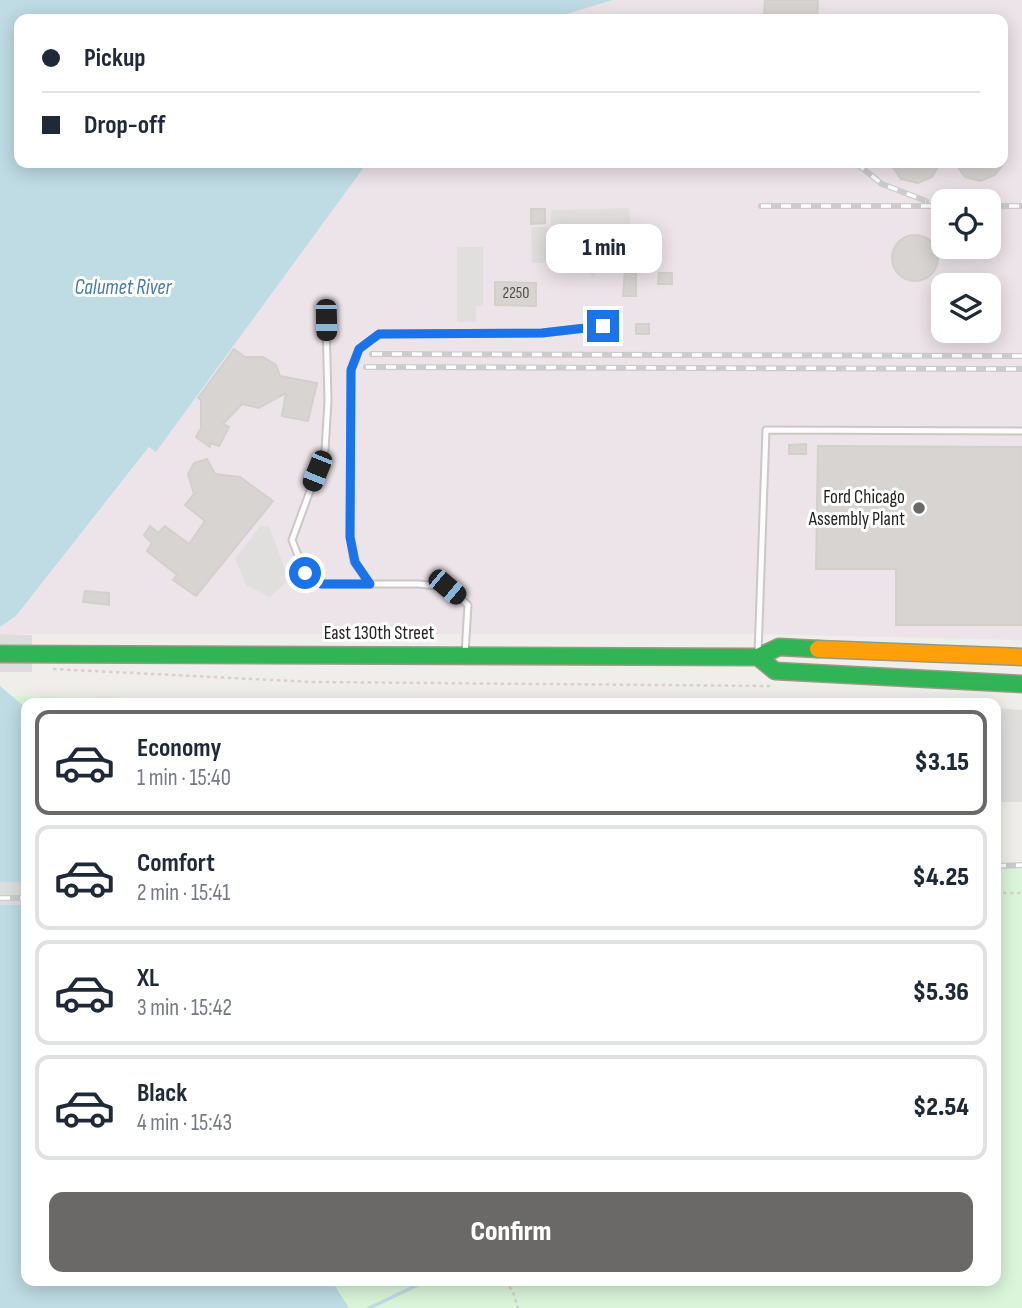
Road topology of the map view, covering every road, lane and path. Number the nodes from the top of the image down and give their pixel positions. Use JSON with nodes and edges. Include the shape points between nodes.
{"nodes":[{"id":1,"x":326,"y":320,"type":"dead end"},
{"id":2,"x":603,"y":326,"type":"dead end"},
{"id":3,"x":1022,"y":431,"type":"edge"},
{"id":4,"x":370,"y":584,"type":"junction"},
{"id":5,"x":0,"y":654,"type":"edge"},
{"id":6,"x":466,"y":654,"type":"junction"},
{"id":7,"x":758,"y":657,"type":"junction"},
{"id":8,"x":1022,"y":657,"type":"edge"},
{"id":9,"x":51,"y":669,"type":"dead end"},
{"id":10,"x":1022,"y":684,"type":"edge"},
{"id":11,"x":775,"y":686,"type":"dead end"},
{"id":12,"x":1001,"y":893,"type":"edge"},
{"id":13,"x":1022,"y":893,"type":"edge"},
{"id":14,"x":509,"y":1286,"type":"edge"},
{"id":15,"x":518,"y":1308,"type":"edge"}],
"edges":[{"from":1,"to":4,"type":"lane","via":[[325,450],[292,540],[305,573],[321,584]]},
{"from":2,"to":4,"type":"lane","via":[[542,333],[379,334],[359,349],[351,370],[350,537],[355,562]]},
{"from":3,"to":7,"type":"lane","via":[[766,430]]},
{"from":4,"to":6,"type":"lane","via":[[447,587],[468,605]]},
{"from":5,"to":6,"type":"main road","name":"East 130th Street"},
{"from":6,"to":7,"type":"main road","name":"East 130th Street"},
{"from":7,"to":8,"type":"main road","name":"East 130th Street","via":[[779,648]]},
{"from":7,"to":10,"type":"main road","name":"East 130th Street","via":[[775,671]]},
{"from":9,"to":11,"type":"path","via":[[312,681]]},
{"from":12,"to":13,"type":"path"},
{"from":14,"to":15,"type":"path"}]}
